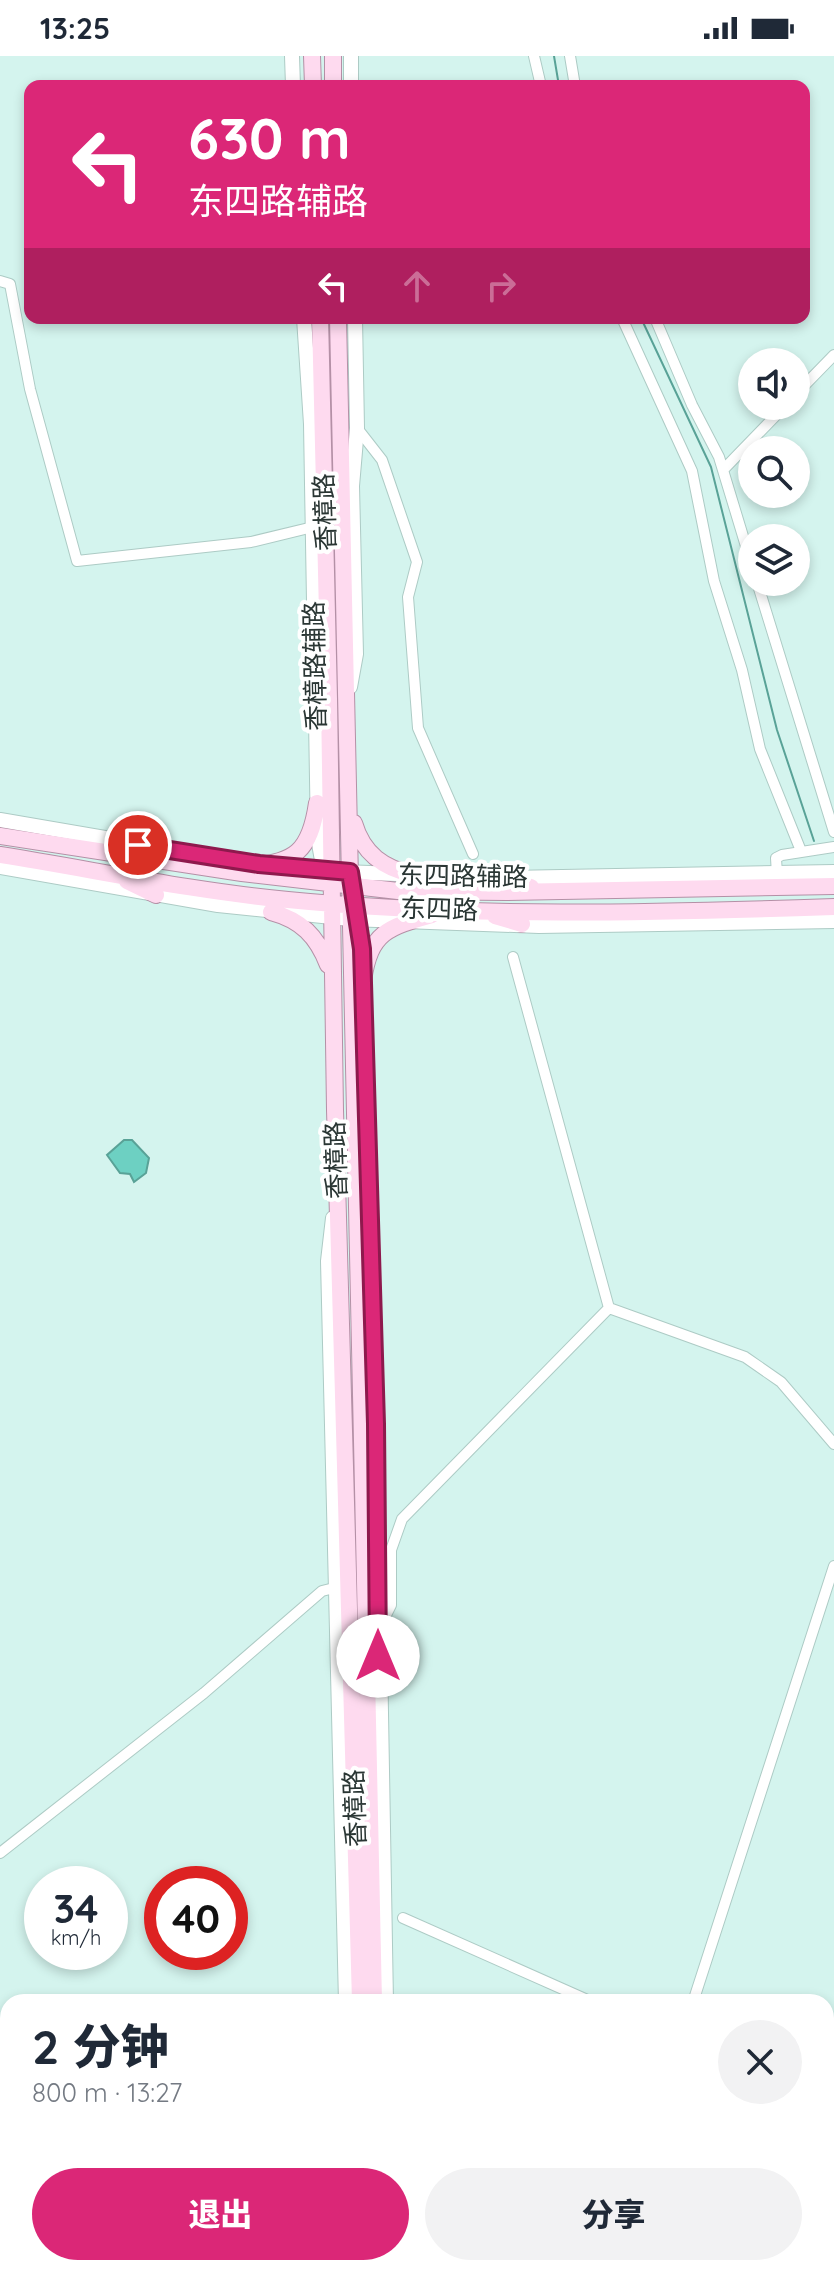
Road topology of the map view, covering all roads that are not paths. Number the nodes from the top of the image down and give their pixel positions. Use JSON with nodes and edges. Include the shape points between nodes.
{"nodes":[{"id":1,"x":292,"y":56,"type":"edge"},
{"id":2,"x":312,"y":56,"type":"edge"},
{"id":3,"x":333,"y":56,"type":"edge"},
{"id":4,"x":351,"y":56,"type":"edge"},
{"id":5,"x":534,"y":56,"type":"edge"},
{"id":6,"x":570,"y":56,"type":"edge"},
{"id":7,"x":293,"y":80,"type":"edge"},
{"id":8,"x":313,"y":80,"type":"edge"},
{"id":9,"x":333,"y":80,"type":"edge"},
{"id":10,"x":351,"y":80,"type":"edge"},
{"id":11,"x":540,"y":80,"type":"edge"},
{"id":12,"x":574,"y":80,"type":"edge"},
{"id":13,"x":0,"y":281,"type":"edge"},
{"id":14,"x":304,"y":324,"type":"edge"},
{"id":15,"x":320,"y":324,"type":"edge"},
{"id":16,"x":338,"y":324,"type":"edge"},
{"id":17,"x":355,"y":324,"type":"edge"},
{"id":18,"x":625,"y":324,"type":"edge"},
{"id":19,"x":658,"y":324,"type":"edge"},
{"id":20,"x":834,"y":355,"type":"edge"},
{"id":21,"x":810,"y":380,"type":"edge"},
{"id":22,"x":771,"y":420,"type":"edge"},
{"id":23,"x":357,"y":428,"type":"junction"},
{"id":24,"x":723,"y":470,"type":"junction"},
{"id":25,"x":739,"y":524,"type":"edge"},
{"id":26,"x":313,"y":527,"type":"junction"},
{"id":27,"x":761,"y":596,"type":"edge"},
{"id":28,"x":347,"y":699,"type":"junction"},
{"id":29,"x":349,"y":801,"type":"junction"},
{"id":30,"x":317,"y":803,"type":"junction"},
{"id":31,"x":0,"y":820,"type":"edge"},
{"id":32,"x":834,"y":832,"type":"edge"},
{"id":33,"x":0,"y":836,"type":"edge"},
{"id":34,"x":115,"y":840,"type":"junction"},
{"id":35,"x":834,"y":847,"type":"edge"},
{"id":36,"x":801,"y":851,"type":"junction"},
{"id":37,"x":473,"y":854,"type":"dead end"},
{"id":38,"x":0,"y":855,"type":"edge"},
{"id":39,"x":164,"y":861,"type":"junction"},
{"id":40,"x":268,"y":865,"type":"junction"},
{"id":41,"x":0,"y":867,"type":"edge"},
{"id":42,"x":212,"y":869,"type":"junction"},
{"id":43,"x":107,"y":872,"type":"junction"},
{"id":44,"x":834,"y":872,"type":"edge"},
{"id":45,"x":415,"y":875,"type":"junction"},
{"id":46,"x":777,"y":875,"type":"junction"},
{"id":47,"x":328,"y":878,"type":"junction"},
{"id":48,"x":503,"y":878,"type":"junction"},
{"id":49,"x":350,"y":882,"type":"junction"},
{"id":50,"x":834,"y":886,"type":"edge"},
{"id":51,"x":544,"y":891,"type":"junction"},
{"id":52,"x":156,"y":895,"type":"junction"},
{"id":53,"x":834,"y":907,"type":"edge"},
{"id":54,"x":331,"y":909,"type":"junction"},
{"id":55,"x":455,"y":910,"type":"junction"},
{"id":56,"x":478,"y":911,"type":"junction"},
{"id":57,"x":271,"y":912,"type":"junction"},
{"id":58,"x":353,"y":912,"type":"junction"},
{"id":59,"x":408,"y":921,"type":"junction"},
{"id":60,"x":834,"y":921,"type":"edge"},
{"id":61,"x":522,"y":924,"type":"junction"},
{"id":62,"x":513,"y":957,"type":"dead end"},
{"id":63,"x":363,"y":981,"type":"junction"},
{"id":64,"x":332,"y":982,"type":"junction"},
{"id":65,"x":337,"y":1190,"type":"junction"},
{"id":66,"x":609,"y":1308,"type":"junction"},
{"id":67,"x":834,"y":1444,"type":"edge"},
{"id":68,"x":834,"y":1566,"type":"edge"},
{"id":69,"x":338,"y":1587,"type":"junction"},
{"id":70,"x":378,"y":1630,"type":"junction"},
{"id":71,"x":379,"y":1682,"type":"junction"},
{"id":72,"x":369,"y":1730,"type":"junction"},
{"id":73,"x":0,"y":1853,"type":"edge"},
{"id":74,"x":403,"y":1918,"type":"dead end"},
{"id":75,"x":346,"y":1994,"type":"edge"},
{"id":76,"x":360,"y":1994,"type":"edge"},
{"id":77,"x":374,"y":1994,"type":"edge"},
{"id":78,"x":386,"y":1994,"type":"edge"},
{"id":79,"x":574,"y":1994,"type":"edge"},
{"id":80,"x":696,"y":1994,"type":"edge"}],
"edges":[{"from":1,"to":7,"type":"street"},
{"from":2,"to":8,"type":"main road"},
{"from":3,"to":9,"type":"main road"},
{"from":4,"to":10,"type":"street"},
{"from":5,"to":11,"type":"street"},
{"from":6,"to":12,"type":"street"},
{"from":13,"to":26,"type":"street","via":[[10,284],[30,389],[77,561],[251,542]]},
{"from":14,"to":26,"type":"street","name":"香樟路辅路"},
{"from":15,"to":47,"type":"main road","name":"香樟路"},
{"from":16,"to":28,"type":"main road","name":"香樟路"},
{"from":17,"to":23,"type":"street","name":"香樟路"},
{"from":18,"to":36,"type":"street","via":[[692,471],[714,581],[760,749]]},
{"from":19,"to":24,"type":"street"},
{"from":20,"to":21,"type":"street"},
{"from":22,"to":24,"type":"street"},
{"from":23,"to":28,"type":"street","name":"香樟路","via":[[352,486],[356,654]]},
{"from":23,"to":37,"type":"street","via":[[382,460],[417,562],[408,597],[418,728]]},
{"from":24,"to":25,"type":"street"},
{"from":26,"to":30,"type":"street","name":"香樟路辅路"},
{"from":27,"to":32,"type":"street"},
{"from":28,"to":29,"type":"main road","name":"香樟路"},
{"from":29,"to":45,"type":"main road","via":[[365,848],[389,868]]},
{"from":29,"to":49,"type":"main road","name":"香樟路"},
{"from":30,"to":40,"type":"main road","via":[[301,850]]},
{"from":30,"to":47,"type":"street","name":"香樟路辅路","via":[[318,838]]},
{"from":31,"to":34,"type":"street"},
{"from":33,"to":39,"type":"main road","name":"东四路"},
{"from":34,"to":39,"type":"main road"},
{"from":34,"to":40,"type":"street"},
{"from":35,"to":36,"type":"street"},
{"from":36,"to":46,"type":"street","via":[[776,858]]},
{"from":38,"to":43,"type":"main road","name":"东四路"},
{"from":39,"to":42,"type":"main road","name":"东四路"},
{"from":40,"to":42,"type":"main road"},
{"from":40,"to":47,"type":"street"},
{"from":41,"to":52,"type":"street"},
{"from":42,"to":47,"type":"main road","name":"东四路"},
{"from":43,"to":52,"type":"main road"},
{"from":43,"to":54,"type":"main road","name":"东四路"},
{"from":44,"to":46,"type":"street","name":"东四路辅路"},
{"from":45,"to":48,"type":"street","name":"东四路辅路"},
{"from":45,"to":49,"type":"street","name":"东四路辅路"},
{"from":46,"to":48,"type":"street","name":"东四路辅路"},
{"from":47,"to":49,"type":"main road","name":"东四路"},
{"from":47,"to":54,"type":"main road","name":"香樟路"},
{"from":48,"to":51,"type":"main road"},
{"from":49,"to":51,"type":"main road","name":"东四路","via":[[466,893]]},
{"from":49,"to":58,"type":"main road","name":"香樟路"},
{"from":50,"to":51,"type":"main road","name":"东四路"},
{"from":52,"to":57,"type":"street"},
{"from":53,"to":56,"type":"main road","name":"东四路"},
{"from":54,"to":57,"type":"street"},
{"from":54,"to":58,"type":"main road","name":"东四路"},
{"from":54,"to":64,"type":"main road","name":"香樟路"},
{"from":55,"to":56,"type":"main road","name":"东四路"},
{"from":55,"to":58,"type":"main road","name":"东四路"},
{"from":55,"to":59,"type":"main road"},
{"from":56,"to":61,"type":"main road"},
{"from":57,"to":64,"type":"main road","via":[[310,932]]},
{"from":58,"to":59,"type":"street","name":"东四路辅路"},
{"from":58,"to":63,"type":"street"},
{"from":58,"to":72,"type":"main road","name":"香樟路"},
{"from":59,"to":61,"type":"street","name":"东四路辅路"},
{"from":59,"to":63,"type":"main road","via":[[376,941]]},
{"from":60,"to":61,"type":"street","name":"东四路辅路"},
{"from":62,"to":66,"type":"street"},
{"from":63,"to":70,"type":"street"},
{"from":64,"to":65,"type":"main road","name":"香樟路"},
{"from":65,"to":69,"type":"street","via":[[328,1261]]},
{"from":65,"to":76,"type":"main road","name":"香樟路"},
{"from":66,"to":67,"type":"street","via":[[745,1357],[781,1382]]},
{"from":66,"to":70,"type":"street","via":[[402,1519],[391,1550],[391,1605]]},
{"from":68,"to":80,"type":"street"},
{"from":69,"to":73,"type":"street","via":[[322,1591],[204,1693]]},
{"from":69,"to":75,"type":"street"},
{"from":70,"to":71,"type":"street"},
{"from":71,"to":72,"type":"main road"},
{"from":71,"to":78,"type":"street"},
{"from":72,"to":77,"type":"main road","name":"香樟路"},
{"from":74,"to":79,"type":"street"}]}
